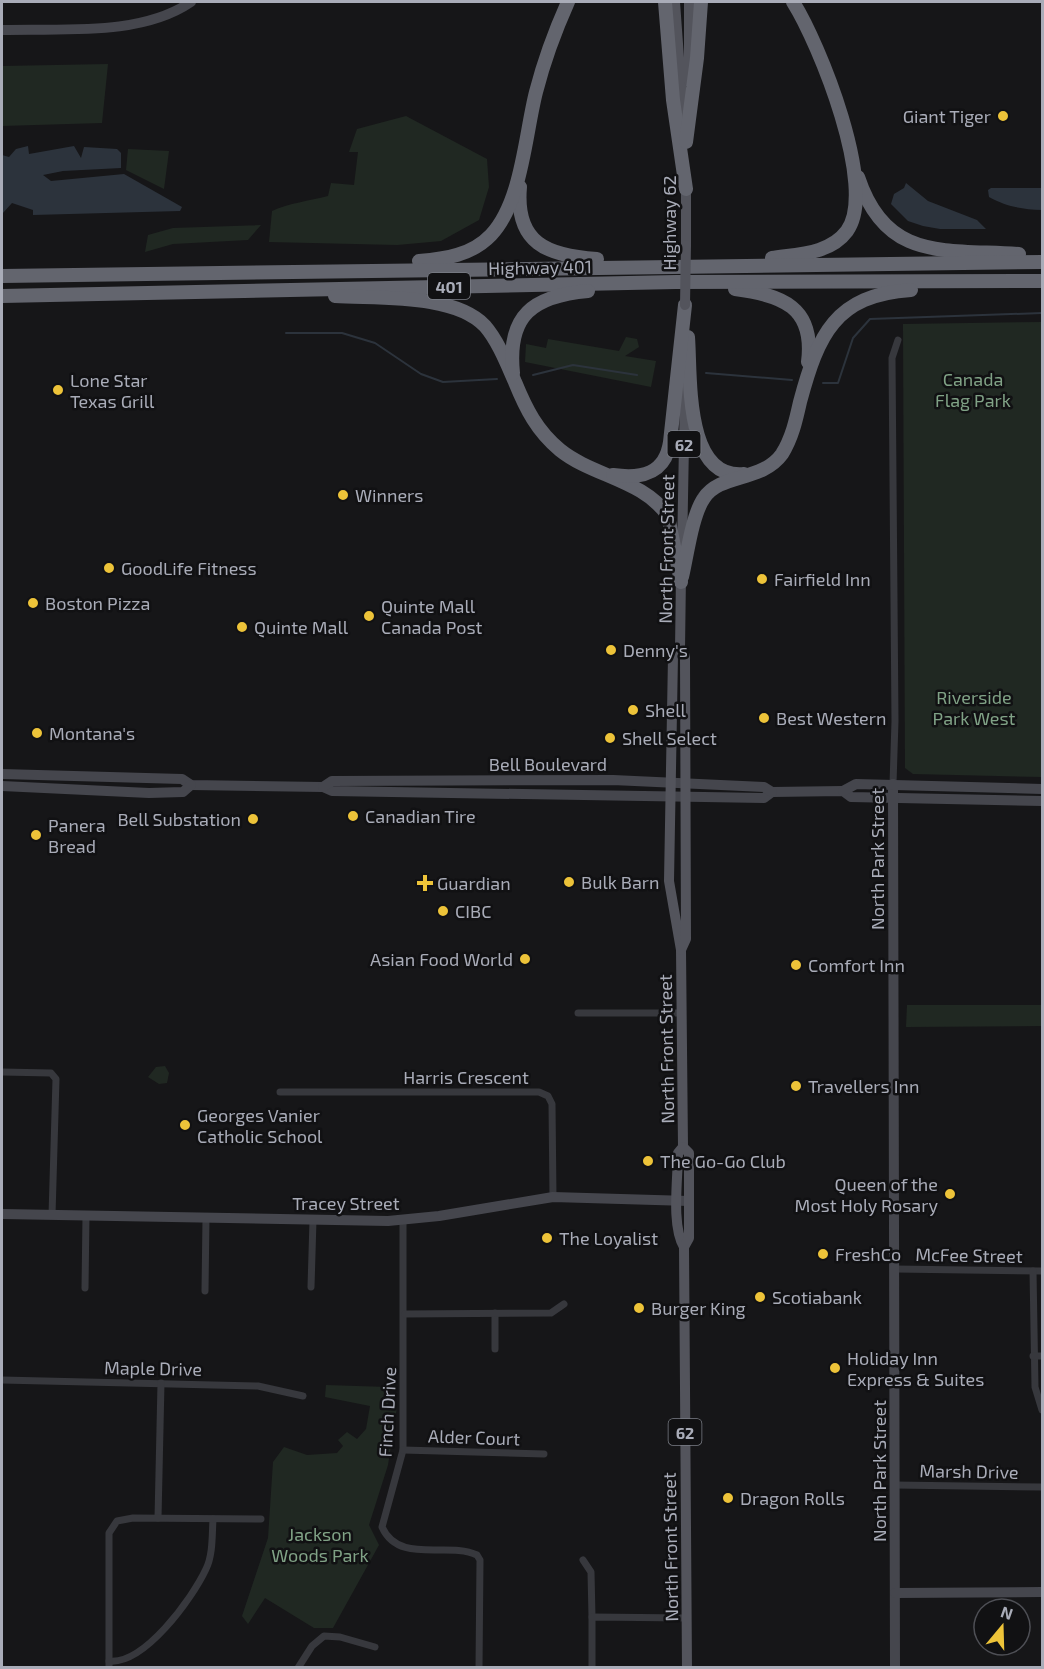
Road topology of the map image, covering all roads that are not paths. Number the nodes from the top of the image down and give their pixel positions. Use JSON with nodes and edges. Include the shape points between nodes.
{"nodes":[{"id":1,"x":191,"y":2,"type":"edge"},
{"id":2,"x":568,"y":2,"type":"edge"},
{"id":3,"x":665,"y":2,"type":"edge"},
{"id":4,"x":675,"y":2,"type":"edge"},
{"id":5,"x":689,"y":2,"type":"edge"},
{"id":6,"x":701,"y":2,"type":"edge"},
{"id":7,"x":794,"y":2,"type":"edge"},
{"id":8,"x":2,"y":30,"type":"edge"},
{"id":9,"x":686,"y":142,"type":"junction"},
{"id":10,"x":525,"y":143,"type":"junction"},
{"id":11,"x":850,"y":152,"type":"junction"},
{"id":12,"x":686,"y":189,"type":"junction"},
{"id":13,"x":1042,"y":256,"type":"edge"},
{"id":14,"x":1042,"y":262,"type":"edge"},
{"id":15,"x":698,"y":266,"type":"junction"},
{"id":16,"x":713,"y":266,"type":"junction"},
{"id":17,"x":298,"y":270,"type":"junction"},
{"id":18,"x":2,"y":276,"type":"edge"},
{"id":19,"x":1024,"y":281,"type":"junction"},
{"id":20,"x":1042,"y":281,"type":"edge"},
{"id":21,"x":676,"y":282,"type":"junction"},
{"id":22,"x":662,"y":283,"type":"junction"},
{"id":23,"x":237,"y":290,"type":"junction"},
{"id":24,"x":2,"y":296,"type":"edge"},
{"id":25,"x":685,"y":305,"type":"junction"},
{"id":26,"x":898,"y":340,"type":"dead end"},
{"id":27,"x":515,"y":384,"type":"junction"},
{"id":28,"x":804,"y":388,"type":"junction"},
{"id":29,"x":594,"y":470,"type":"junction"},
{"id":30,"x":761,"y":472,"type":"junction"},
{"id":31,"x":681,"y":582,"type":"junction"},
{"id":32,"x":680,"y":649,"type":"junction"},
{"id":33,"x":2,"y":774,"type":"edge"},
{"id":34,"x":670,"y":782,"type":"junction"},
{"id":35,"x":685,"y":783,"type":"junction"},
{"id":36,"x":893,"y":784,"type":"junction"},
{"id":37,"x":191,"y":785,"type":"junction"},
{"id":38,"x":2,"y":786,"type":"edge"},
{"id":39,"x":323,"y":787,"type":"junction"},
{"id":40,"x":1042,"y":789,"type":"edge"},
{"id":41,"x":843,"y":791,"type":"junction"},
{"id":42,"x":772,"y":792,"type":"junction"},
{"id":43,"x":892,"y":796,"type":"junction"},
{"id":44,"x":670,"y":798,"type":"junction"},
{"id":45,"x":685,"y":798,"type":"junction"},
{"id":46,"x":1042,"y":801,"type":"edge"},
{"id":47,"x":681,"y":950,"type":"junction"},
{"id":48,"x":578,"y":1013,"type":"dead end"},
{"id":49,"x":682,"y":1013,"type":"junction"},
{"id":50,"x":2,"y":1072,"type":"edge"},
{"id":51,"x":280,"y":1092,"type":"dead end"},
{"id":52,"x":553,"y":1197,"type":"junction"},
{"id":53,"x":683,"y":1201,"type":"junction"},
{"id":54,"x":2,"y":1214,"type":"edge"},
{"id":55,"x":52,"y":1215,"type":"junction"},
{"id":56,"x":86,"y":1215,"type":"junction"},
{"id":57,"x":206,"y":1218,"type":"junction"},
{"id":58,"x":313,"y":1220,"type":"junction"},
{"id":59,"x":403,"y":1220,"type":"junction"},
{"id":60,"x":896,"y":1269,"type":"junction"},
{"id":61,"x":1033,"y":1271,"type":"junction"},
{"id":62,"x":1042,"y":1271,"type":"edge"},
{"id":63,"x":311,"y":1287,"type":"dead end"},
{"id":64,"x":85,"y":1288,"type":"dead end"},
{"id":65,"x":205,"y":1291,"type":"dead end"},
{"id":66,"x":564,"y":1304,"type":"dead end"},
{"id":67,"x":495,"y":1313,"type":"junction"},
{"id":68,"x":405,"y":1314,"type":"junction"},
{"id":69,"x":495,"y":1349,"type":"dead end"},
{"id":70,"x":1033,"y":1356,"type":"junction"},
{"id":71,"x":1042,"y":1356,"type":"edge"},
{"id":72,"x":2,"y":1380,"type":"edge"},
{"id":73,"x":161,"y":1383,"type":"junction"},
{"id":74,"x":303,"y":1396,"type":"dead end"},
{"id":75,"x":1042,"y":1410,"type":"edge"},
{"id":76,"x":403,"y":1450,"type":"junction"},
{"id":77,"x":544,"y":1454,"type":"dead end"},
{"id":78,"x":895,"y":1485,"type":"junction"},
{"id":79,"x":1042,"y":1486,"type":"edge"},
{"id":80,"x":158,"y":1518,"type":"junction"},
{"id":81,"x":213,"y":1519,"type":"junction"},
{"id":82,"x":261,"y":1519,"type":"dead end"},
{"id":83,"x":583,"y":1560,"type":"dead end"},
{"id":84,"x":1042,"y":1592,"type":"edge"},
{"id":85,"x":895,"y":1593,"type":"junction"},
{"id":86,"x":592,"y":1617,"type":"junction"},
{"id":87,"x":687,"y":1618,"type":"junction"},
{"id":88,"x":375,"y":1647,"type":"dead end"},
{"id":89,"x":109,"y":1664,"type":"edge"},
{"id":90,"x":298,"y":1668,"type":"edge"},
{"id":91,"x":479,"y":1668,"type":"edge"},
{"id":92,"x":592,"y":1668,"type":"edge"},
{"id":93,"x":687,"y":1668,"type":"edge"},
{"id":94,"x":895,"y":1668,"type":"edge"}],
"edges":[{"from":1,"to":8,"type":"street","via":[[141,23]]},
{"from":2,"to":10,"type":"highway","via":[[541,75]]},
{"from":3,"to":12,"type":"highway"},
{"from":4,"to":9,"type":"main road","name":"Highway 62","number":"62"},
{"from":5,"to":9,"type":"main road","name":"Highway 62","number":"62"},
{"from":6,"to":9,"type":"highway"},
{"from":7,"to":11,"type":"highway","via":[[828,72]]},
{"from":9,"to":12,"type":"main road","name":"Highway 62","number":"62"},
{"from":10,"to":15,"type":"highway","via":[[520,211],[526,230],[541,246],[576,258]]},
{"from":10,"to":17,"type":"highway","via":[[503,219],[475,248],[433,260]]},
{"from":11,"to":13,"type":"highway","via":[[872,209],[896,236],[934,249]]},
{"from":11,"to":16,"type":"highway","via":[[854,214],[837,241],[811,252]]},
{"from":12,"to":25,"type":"main road","name":"Highway 62","number":"62","bridge":true},
{"from":14,"to":16,"type":"highway","name":"Highway 401","number":"401"},
{"from":15,"to":16,"type":"highway","name":"Highway 401","number":"401"},
{"from":15,"to":17,"type":"highway","name":"Highway 401","number":"401"},
{"from":17,"to":18,"type":"highway","name":"Highway 401","number":"401"},
{"from":19,"to":20,"type":"highway","name":"Highway 401","number":"401"},
{"from":19,"to":21,"type":"highway","name":"Highway 401","number":"401"},
{"from":19,"to":28,"type":"highway","via":[[882,292],[859,301],[826,330]]},
{"from":21,"to":22,"type":"highway","name":"Highway 401","number":"401"},
{"from":21,"to":28,"type":"highway","via":[[767,295],[794,308],[808,333]]},
{"from":22,"to":23,"type":"highway","name":"Highway 401","number":"401"},
{"from":22,"to":27,"type":"highway","via":[[579,292],[535,305],[522,317],[513,338]]},
{"from":23,"to":24,"type":"highway","name":"Highway 401","number":"401"},
{"from":23,"to":27,"type":"highway","via":[[455,307],[485,326]]},
{"from":25,"to":29,"type":"highway","via":[[666,460],[655,471],[637,477]]},
{"from":25,"to":30,"type":"highway","via":[[698,442],[712,464],[725,472]]},
{"from":25,"to":31,"type":"main road","name":"North Front Street","number":"62"},
{"from":26,"to":36,"type":"street","name":"North Park Street","via":[[892,358]]},
{"from":27,"to":29,"type":"highway","via":[[543,435],[572,459]]},
{"from":28,"to":30,"type":"highway","via":[[786,447]]},
{"from":29,"to":31,"type":"highway","via":[[645,493],[662,507],[670,525]]},
{"from":30,"to":31,"type":"highway","via":[[714,488],[703,499]]},
{"from":31,"to":32,"type":"main road","name":"North Front Street","number":"62"},
{"from":32,"to":34,"type":"main road","name":"North Front Street","number":"62","via":[[673,656]]},
{"from":32,"to":35,"type":"main road","name":"North Front Street","number":"62","via":[[685,656]]},
{"from":33,"to":37,"type":"street","name":"Bell Boulevard","via":[[182,779]]},
{"from":34,"to":35,"type":"street","name":"Bell Boulevard"},
{"from":34,"to":39,"type":"street","name":"Bell Boulevard","via":[[332,781]]},
{"from":34,"to":44,"type":"main road","name":"North Front Street","number":"62"},
{"from":35,"to":42,"type":"street","name":"Bell Boulevard","via":[[764,787]]},
{"from":35,"to":45,"type":"main road","name":"North Front Street","number":"62"},
{"from":36,"to":40,"type":"street","name":"Bell Boulevard"},
{"from":36,"to":41,"type":"street","name":"Bell Boulevard","via":[[856,784]]},
{"from":36,"to":43,"type":"street","name":"North Park Street"},
{"from":37,"to":38,"type":"street","name":"Bell Boulevard","via":[[183,792],[149,793]]},
{"from":37,"to":39,"type":"street","name":"Bell Boulevard"},
{"from":39,"to":44,"type":"street","name":"Bell Boulevard","via":[[332,791]]},
{"from":41,"to":42,"type":"street","name":"Bell Boulevard"},
{"from":41,"to":43,"type":"street","name":"Bell Boulevard","via":[[851,797]]},
{"from":42,"to":45,"type":"street","name":"Bell Boulevard","via":[[764,798]]},
{"from":43,"to":46,"type":"street","name":"Bell Boulevard"},
{"from":43,"to":60,"type":"street","name":"North Park Street"},
{"from":44,"to":45,"type":"street","name":"Bell Boulevard"},
{"from":44,"to":47,"type":"main road","name":"North Front Street","number":"62","via":[[670,892]]},
{"from":45,"to":47,"type":"main road","name":"North Front Street","number":"62","via":[[686,939]]},
{"from":47,"to":49,"type":"main road","name":"North Front Street","number":"62"},
{"from":48,"to":49,"type":"street"},
{"from":49,"to":53,"type":"main road","name":"North Front Street","number":"62","via":[[683,1147],[689,1153]]},
{"from":50,"to":55,"type":"street","via":[[51,1073],[56,1079]]},
{"from":51,"to":52,"type":"street","name":"Harris Crescent","via":[[548,1095],[552,1104]]},
{"from":52,"to":53,"type":"street","name":"Tracey Street"},
{"from":52,"to":59,"type":"street","name":"Tracey Street"},
{"from":53,"to":87,"type":"main road","name":"North Front Street","number":"62","via":[[689,1238],[684,1246]]},
{"from":54,"to":55,"type":"street","name":"Tracey Street"},
{"from":55,"to":56,"type":"street","name":"Tracey Street"},
{"from":56,"to":57,"type":"street","name":"Tracey Street"},
{"from":56,"to":64,"type":"street"},
{"from":57,"to":58,"type":"street","name":"Tracey Street"},
{"from":57,"to":65,"type":"street"},
{"from":58,"to":59,"type":"street","name":"Tracey Street"},
{"from":58,"to":63,"type":"street"},
{"from":59,"to":68,"type":"street","name":"Finch Drive"},
{"from":60,"to":61,"type":"street","name":"McFee Street"},
{"from":60,"to":78,"type":"street","name":"North Park Street"},
{"from":61,"to":62,"type":"street","name":"McFee Street"},
{"from":61,"to":70,"type":"street"},
{"from":66,"to":67,"type":"street","via":[[551,1312]]},
{"from":67,"to":68,"type":"street"},
{"from":67,"to":69,"type":"street"},
{"from":68,"to":76,"type":"street","name":"Finch Drive"},
{"from":70,"to":71,"type":"street"},
{"from":70,"to":75,"type":"street","via":[[1035,1387]]},
{"from":72,"to":73,"type":"street","name":"Maple Drive"},
{"from":73,"to":74,"type":"street","name":"Maple Drive","via":[[258,1386]]},
{"from":73,"to":80,"type":"street"},
{"from":76,"to":77,"type":"street","name":"Alder Court"},
{"from":76,"to":91,"type":"street","name":"Finch Drive","via":[[382,1527],[398,1546],[477,1555]]},
{"from":78,"to":79,"type":"street","name":"Marsh Drive"},
{"from":78,"to":85,"type":"street","name":"North Park Street"},
{"from":80,"to":81,"type":"street"},
{"from":80,"to":89,"type":"street","via":[[117,1521],[109,1533]]},
{"from":81,"to":82,"type":"street"},
{"from":81,"to":89,"type":"street","via":[[207,1568],[182,1607],[143,1650]]},
{"from":83,"to":86,"type":"street","via":[[591,1572]]},
{"from":84,"to":85,"type":"street"},
{"from":85,"to":94,"type":"street","name":"North Park Street"},
{"from":86,"to":87,"type":"street"},
{"from":86,"to":92,"type":"street"},
{"from":87,"to":93,"type":"main road","name":"North Front Street","number":"62"},
{"from":88,"to":90,"type":"street","via":[[324,1636],[312,1646]]}]}
